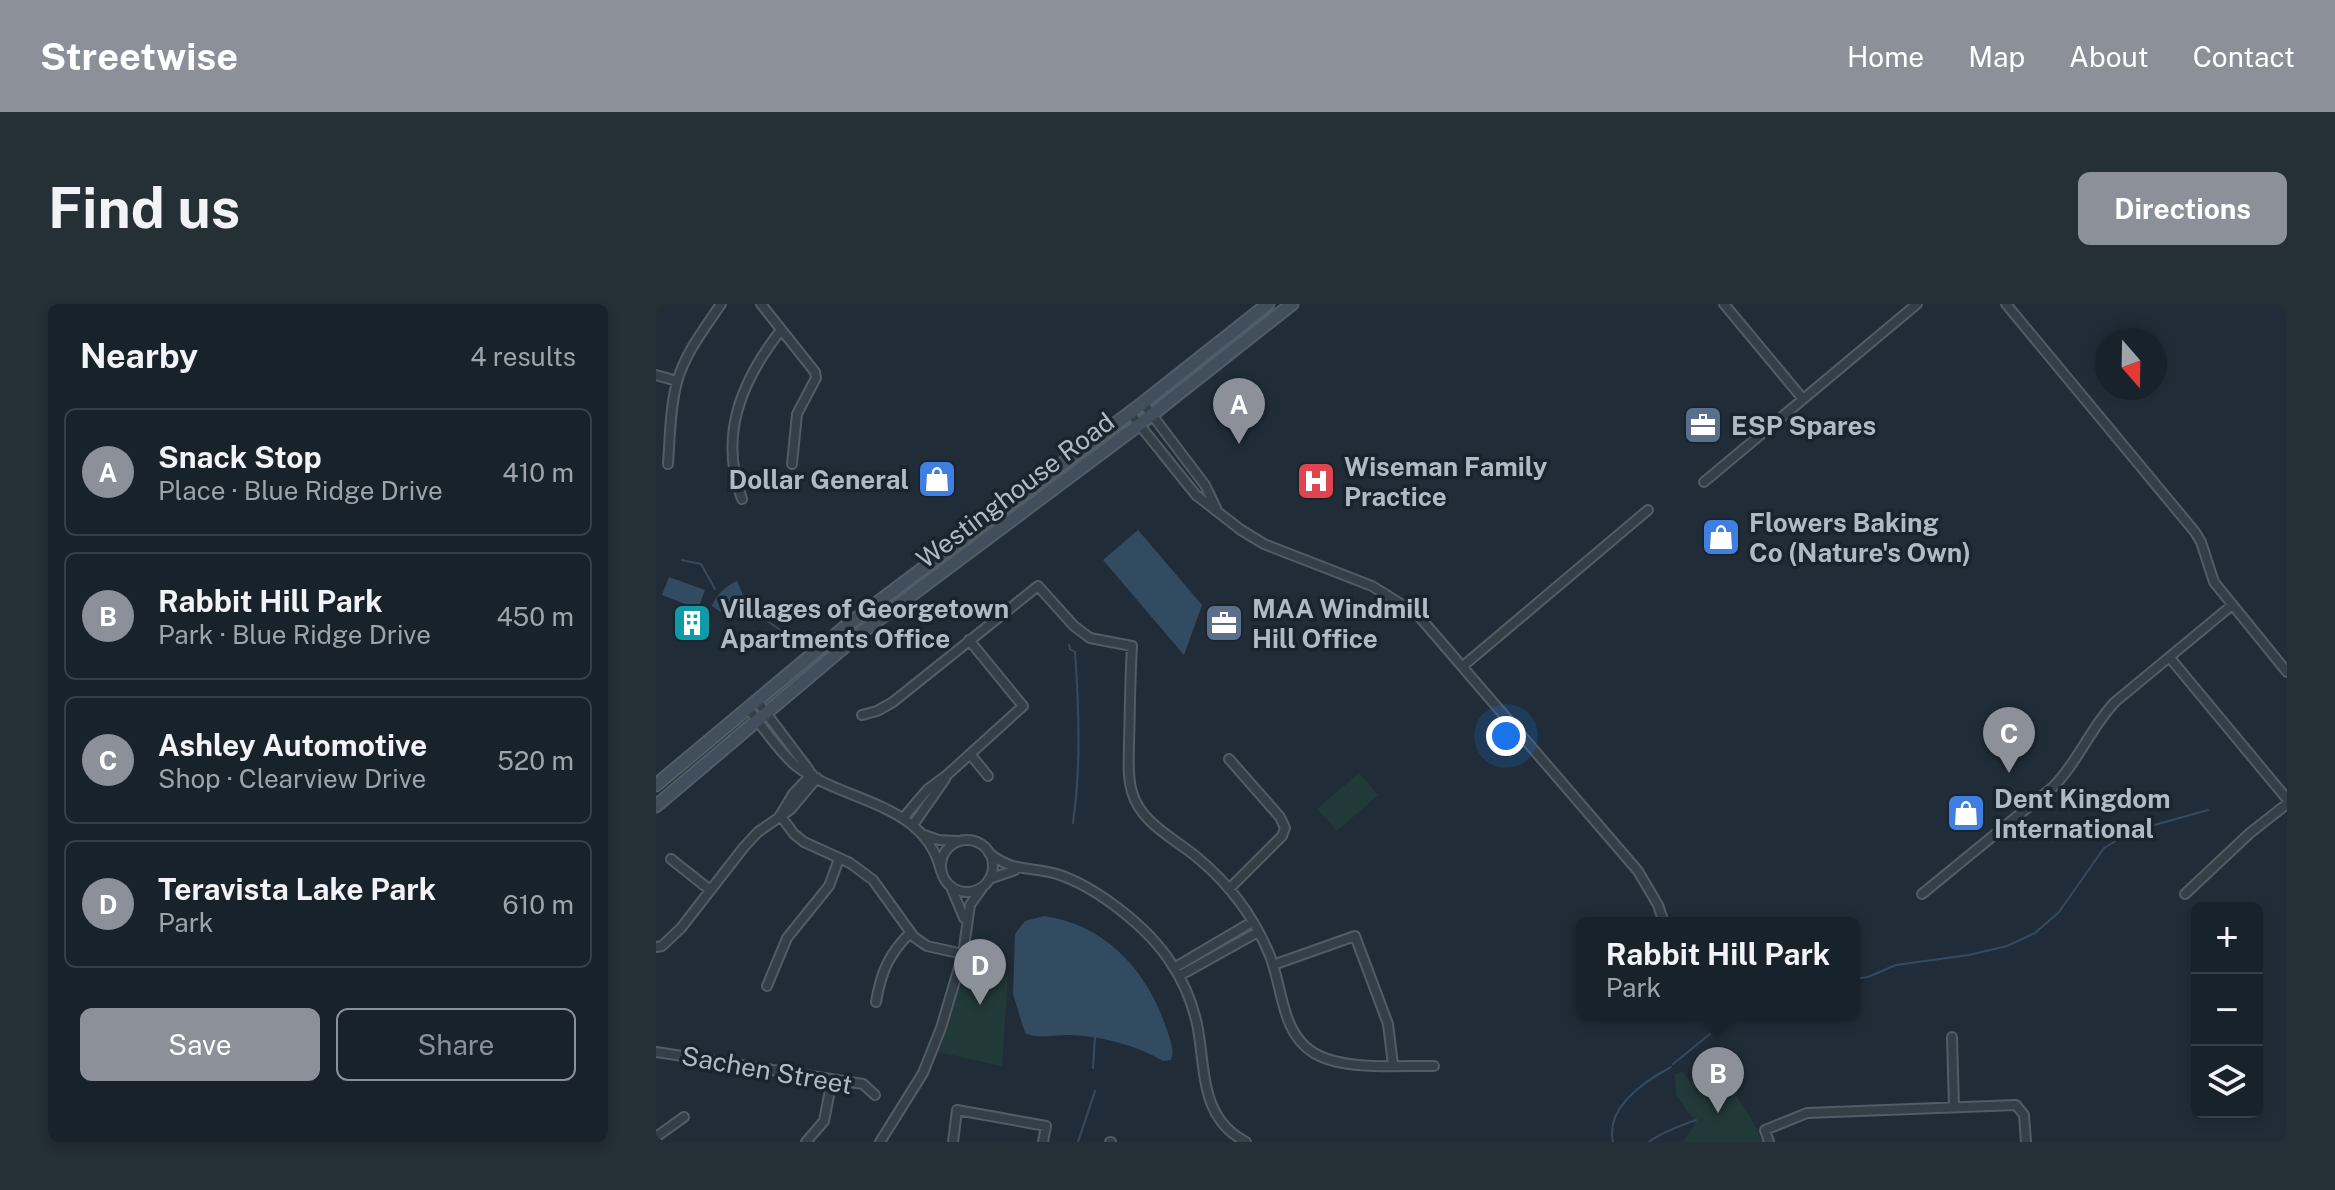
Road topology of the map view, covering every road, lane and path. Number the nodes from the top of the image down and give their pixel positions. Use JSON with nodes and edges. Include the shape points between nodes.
{"nodes":[{"id":1,"x":721,"y":304,"type":"edge"},
{"id":2,"x":761,"y":304,"type":"edge"},
{"id":3,"x":1268,"y":304,"type":"edge"},
{"id":4,"x":1292,"y":304,"type":"edge"},
{"id":5,"x":1724,"y":304,"type":"edge"},
{"id":6,"x":1917,"y":304,"type":"edge"},
{"id":7,"x":2006,"y":304,"type":"edge"},
{"id":8,"x":781,"y":330,"type":"junction"},
{"id":9,"x":656,"y":375,"type":"edge"},
{"id":10,"x":677,"y":381,"type":"junction"},
{"id":11,"x":1803,"y":399,"type":"junction"},
{"id":12,"x":1143,"y":403,"type":"junction"},
{"id":13,"x":1130,"y":413,"type":"junction"},
{"id":14,"x":1152,"y":414,"type":"junction"},
{"id":15,"x":1140,"y":424,"type":"junction"},
{"id":16,"x":668,"y":464,"type":"dead end"},
{"id":17,"x":792,"y":464,"type":"dead end"},
{"id":18,"x":1704,"y":482,"type":"dead end"},
{"id":19,"x":742,"y":499,"type":"dead end"},
{"id":20,"x":1216,"y":509,"type":"junction"},
{"id":21,"x":1648,"y":510,"type":"dead end"},
{"id":22,"x":2231,"y":606,"type":"junction"},
{"id":23,"x":969,"y":640,"type":"junction"},
{"id":24,"x":2170,"y":658,"type":"junction"},
{"id":25,"x":1463,"y":666,"type":"junction"},
{"id":26,"x":2287,"y":672,"type":"edge"},
{"id":27,"x":753,"y":705,"type":"junction"},
{"id":28,"x":862,"y":715,"type":"dead end"},
{"id":29,"x":762,"y":717,"type":"junction"},
{"id":30,"x":970,"y":754,"type":"junction"},
{"id":31,"x":1229,"y":759,"type":"dead end"},
{"id":32,"x":947,"y":775,"type":"junction"},
{"id":33,"x":814,"y":776,"type":"junction"},
{"id":34,"x":988,"y":776,"type":"dead end"},
{"id":35,"x":656,"y":785,"type":"edge"},
{"id":36,"x":2287,"y":802,"type":"edge"},
{"id":37,"x":656,"y":806,"type":"edge"},
{"id":38,"x":780,"y":815,"type":"junction"},
{"id":39,"x":904,"y":817,"type":"junction"},
{"id":40,"x":913,"y":825,"type":"junction"},
{"id":41,"x":924,"y":835,"type":"junction"},
{"id":42,"x":961,"y":841,"type":"junction"},
{"id":43,"x":989,"y":853,"type":"junction"},
{"id":44,"x":671,"y":859,"type":"dead end"},
{"id":45,"x":839,"y":859,"type":"junction"},
{"id":46,"x":1020,"y":869,"type":"junction"},
{"id":47,"x":941,"y":871,"type":"junction"},
{"id":48,"x":989,"y":879,"type":"junction"},
{"id":49,"x":950,"y":886,"type":"junction"},
{"id":50,"x":982,"y":888,"type":"junction"},
{"id":51,"x":1229,"y":889,"type":"junction"},
{"id":52,"x":710,"y":890,"type":"junction"},
{"id":53,"x":1922,"y":894,"type":"dead end"},
{"id":54,"x":2185,"y":894,"type":"dead end"},
{"id":55,"x":1662,"y":917,"type":"edge"},
{"id":56,"x":1252,"y":922,"type":"junction"},
{"id":57,"x":965,"y":928,"type":"junction"},
{"id":58,"x":1258,"y":932,"type":"junction"},
{"id":59,"x":910,"y":933,"type":"junction"},
{"id":60,"x":656,"y":947,"type":"edge"},
{"id":61,"x":963,"y":954,"type":"junction"},
{"id":62,"x":1273,"y":965,"type":"junction"},
{"id":63,"x":1177,"y":972,"type":"junction"},
{"id":64,"x":767,"y":986,"type":"dead end"},
{"id":65,"x":876,"y":1002,"type":"dead end"},
{"id":66,"x":1952,"y":1037,"type":"dead end"},
{"id":67,"x":656,"y":1052,"type":"edge"},
{"id":68,"x":1393,"y":1065,"type":"junction"},
{"id":69,"x":1434,"y":1066,"type":"dead end"},
{"id":70,"x":832,"y":1080,"type":"junction"},
{"id":71,"x":875,"y":1095,"type":"dead end"},
{"id":72,"x":1954,"y":1107,"type":"junction"},
{"id":73,"x":684,"y":1117,"type":"dead end"},
{"id":74,"x":656,"y":1137,"type":"edge"},
{"id":75,"x":806,"y":1142,"type":"edge"},
{"id":76,"x":880,"y":1142,"type":"edge"},
{"id":77,"x":953,"y":1142,"type":"edge"},
{"id":78,"x":1043,"y":1142,"type":"edge"},
{"id":79,"x":1246,"y":1142,"type":"edge"},
{"id":80,"x":1769,"y":1142,"type":"edge"},
{"id":81,"x":2026,"y":1142,"type":"edge"}],
"edges":[{"from":1,"to":10,"type":"street"},
{"from":2,"to":8,"type":"street"},
{"from":3,"to":12,"type":"main road","name":"Westinghouse Road"},
{"from":4,"to":14,"type":"main road","name":"Westinghouse Road"},
{"from":5,"to":11,"type":"street"},
{"from":6,"to":11,"type":"street"},
{"from":7,"to":22,"type":"street","via":[[2195,532],[2209,572]]},
{"from":8,"to":17,"type":"street","via":[[816,378],[797,414]]},
{"from":8,"to":19,"type":"street","via":[[759,358],[737,405],[733,461]]},
{"from":9,"to":10,"type":"street"},
{"from":10,"to":16,"type":"street"},
{"from":11,"to":18,"type":"street"},
{"from":12,"to":13,"type":"main road","name":"Westinghouse Road"},
{"from":12,"to":14,"type":"street"},
{"from":13,"to":15,"type":"street"},
{"from":13,"to":27,"type":"main road","name":"Westinghouse Road","via":[[857,617]]},
{"from":14,"to":15,"type":"main road","name":"Westinghouse Road"},
{"from":14,"to":20,"type":"street","via":[[1205,485]]},
{"from":15,"to":20,"type":"street","via":[[1196,495]]},
{"from":15,"to":29,"type":"main road","name":"Westinghouse Road","via":[[862,632]]},
{"from":20,"to":25,"type":"street","via":[[1264,544],[1389,594],[1417,614]]},
{"from":21,"to":25,"type":"street"},
{"from":22,"to":24,"type":"street"},
{"from":22,"to":26,"type":"street"},
{"from":23,"to":28,"type":"street","via":[[893,702]]},
{"from":23,"to":30,"type":"street","via":[[1023,706]]},
{"from":23,"to":51,"type":"street","via":[[1038,586],[1090,638],[1132,646],[1132,792],[1145,815]]},
{"from":24,"to":36,"type":"street"},
{"from":24,"to":53,"type":"street","via":[[2106,712],[2053,787]]},
{"from":25,"to":55,"type":"street","via":[[1638,871]]},
{"from":27,"to":29,"type":"street"},
{"from":27,"to":35,"type":"main road","name":"Westinghouse Road"},
{"from":29,"to":33,"type":"street"},
{"from":29,"to":37,"type":"main road","name":"Westinghouse Road"},
{"from":30,"to":32,"type":"street"},
{"from":30,"to":34,"type":"street"},
{"from":31,"to":51,"type":"street","via":[[1285,828]]},
{"from":32,"to":39,"type":"street"},
{"from":32,"to":40,"type":"street"},
{"from":33,"to":38,"type":"street","via":[[791,809]]},
{"from":33,"to":39,"type":"street"},
{"from":36,"to":54,"type":"street"},
{"from":38,"to":45,"type":"street","via":[[804,842]]},
{"from":38,"to":52,"type":"street","via":[[751,839]]},
{"from":39,"to":40,"type":"street"},
{"from":40,"to":41,"type":"street"},
{"from":41,"to":42,"type":"street"},
{"from":41,"to":47,"type":"street"},
{"from":42,"to":43,"type":"street","via":[[977,843]]},
{"from":42,"to":47,"type":"street","via":[[943,855]]},
{"from":43,"to":46,"type":"street"},
{"from":43,"to":48,"type":"street"},
{"from":44,"to":52,"type":"street"},
{"from":45,"to":59,"type":"street","via":[[873,880]]},
{"from":45,"to":64,"type":"street","via":[[829,886],[787,938]]},
{"from":46,"to":48,"type":"street"},
{"from":46,"to":63,"type":"street","via":[[1055,873],[1076,882],[1141,927]]},
{"from":47,"to":49,"type":"street"},
{"from":48,"to":50,"type":"street"},
{"from":49,"to":50,"type":"street","via":[[962,892]]},
{"from":49,"to":57,"type":"street"},
{"from":50,"to":57,"type":"street","via":[[970,905]]},
{"from":51,"to":56,"type":"street"},
{"from":52,"to":60,"type":"street","via":[[681,928]]},
{"from":56,"to":58,"type":"street"},
{"from":56,"to":63,"type":"street"},
{"from":57,"to":61,"type":"street"},
{"from":58,"to":62,"type":"street"},
{"from":58,"to":63,"type":"street"},
{"from":59,"to":61,"type":"street","via":[[927,946]]},
{"from":59,"to":65,"type":"street","via":[[885,964]]},
{"from":61,"to":76,"type":"street","via":[[923,1073]]},
{"from":62,"to":68,"type":"street","via":[[1288,1022],[1299,1042],[1325,1058]]},
{"from":62,"to":68,"type":"street","via":[[1355,936],[1388,1024]]},
{"from":63,"to":79,"type":"street","via":[[1198,1027],[1210,1104],[1224,1126]]},
{"from":66,"to":72,"type":"street"},
{"from":67,"to":70,"type":"street","name":"Sachen Street"},
{"from":68,"to":69,"type":"street"},
{"from":70,"to":71,"type":"street","name":"Sachen Street","via":[[863,1084]]},
{"from":70,"to":75,"type":"street","via":[[824,1121]]},
{"from":72,"to":80,"type":"street","via":[[1807,1113],[1765,1130]]},
{"from":72,"to":81,"type":"street","via":[[2016,1105],[2024,1115]]},
{"from":73,"to":74,"type":"street"},
{"from":77,"to":78,"type":"street","via":[[957,1110],[1046,1126]]}]}
